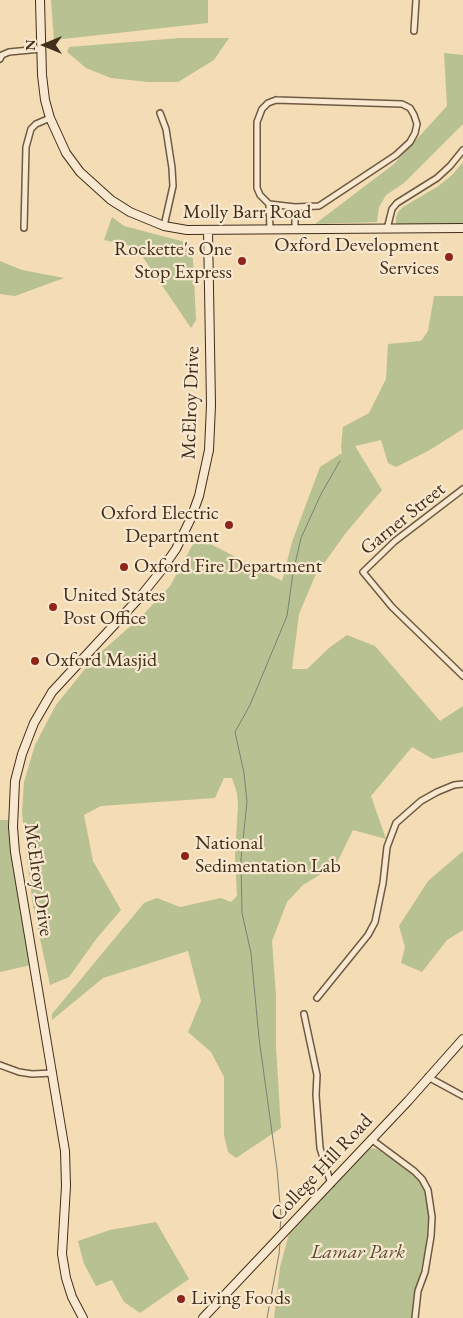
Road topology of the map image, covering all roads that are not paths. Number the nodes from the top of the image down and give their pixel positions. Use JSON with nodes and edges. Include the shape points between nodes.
{"nodes":[{"id":1,"x":40,"y":0,"type":"edge"},
{"id":2,"x":416,"y":0,"type":"edge"},
{"id":3,"x":414,"y":31,"type":"dead end"},
{"id":4,"x":41,"y":49,"type":"junction"},
{"id":5,"x":0,"y":59,"type":"edge"},
{"id":6,"x":160,"y":113,"type":"dead end"},
{"id":7,"x":50,"y":118,"type":"junction"},
{"id":8,"x":463,"y":150,"type":"edge"},
{"id":9,"x":269,"y":204,"type":"junction"},
{"id":10,"x":295,"y":207,"type":"junction"},
{"id":11,"x":164,"y":226,"type":"junction"},
{"id":12,"x":24,"y":228,"type":"dead end"},
{"id":13,"x":463,"y":228,"type":"edge"},
{"id":14,"x":270,"y":229,"type":"junction"},
{"id":15,"x":387,"y":229,"type":"junction"},
{"id":16,"x":208,"y":230,"type":"junction"},
{"id":17,"x":295,"y":230,"type":"junction"},
{"id":18,"x":463,"y":489,"type":"edge"},
{"id":19,"x":463,"y":676,"type":"edge"},
{"id":20,"x":463,"y":784,"type":"edge"},
{"id":21,"x":317,"y":998,"type":"dead end"},
{"id":22,"x":304,"y":1014,"type":"dead end"},
{"id":23,"x":463,"y":1039,"type":"edge"},
{"id":24,"x":0,"y":1065,"type":"edge"},
{"id":25,"x":53,"y":1073,"type":"junction"},
{"id":26,"x":428,"y":1077,"type":"junction"},
{"id":27,"x":463,"y":1096,"type":"edge"},
{"id":28,"x":371,"y":1139,"type":"junction"},
{"id":29,"x":330,"y":1184,"type":"junction"},
{"id":30,"x":83,"y":1318,"type":"edge"},
{"id":31,"x":204,"y":1318,"type":"edge"},
{"id":32,"x":415,"y":1318,"type":"edge"}],
"edges":[{"from":1,"to":4,"type":"street","name":"Molly Barr Road"},
{"from":2,"to":3,"type":"street"},
{"from":4,"to":5,"type":"street","via":[[9,52]]},
{"from":4,"to":7,"type":"street","name":"Molly Barr Road","via":[[44,100]]},
{"from":6,"to":11,"type":"street","via":[[166,130],[173,186]]},
{"from":7,"to":11,"type":"street","name":"Molly Barr Road","via":[[66,153],[94,186],[130,212]]},
{"from":7,"to":12,"type":"street","via":[[31,129],[26,147]]},
{"from":8,"to":15,"type":"street","via":[[437,178],[397,203],[392,209]]},
{"from":9,"to":10,"type":"street"},
{"from":9,"to":10,"type":"street","via":[[257,188],[257,122],[268,103],[276,100],[351,101],[394,103],[410,108],[417,124],[415,133],[396,156],[319,206]]},
{"from":9,"to":14,"type":"street"},
{"from":10,"to":17,"type":"street"},
{"from":11,"to":16,"type":"street","name":"Molly Barr Road"},
{"from":13,"to":15,"type":"street","name":"Molly Barr Road"},
{"from":14,"to":16,"type":"street","name":"Molly Barr Road"},
{"from":14,"to":17,"type":"street","name":"Molly Barr Road"},
{"from":15,"to":17,"type":"street","name":"Molly Barr Road"},
{"from":16,"to":25,"type":"street","name":"McElroy Drive","via":[[211,405],[209,451],[201,491],[180,542],[160,572],[52,692],[34,723],[15,781],[15,852]]},
{"from":18,"to":19,"type":"street","name":"Garner Street","via":[[395,540],[363,572],[392,607]]},
{"from":20,"to":21,"type":"street","via":[[421,801],[396,823],[387,847],[375,922]]},
{"from":22,"to":29,"type":"street","via":[[317,1075],[320,1148]]},
{"from":23,"to":26,"type":"street","name":"College Hill Road"},
{"from":24,"to":25,"type":"street","via":[[32,1074]]},
{"from":25,"to":30,"type":"street","name":"McElroy Drive","via":[[65,1151],[62,1254],[72,1297]]},
{"from":26,"to":27,"type":"street"},
{"from":26,"to":28,"type":"street","name":"College Hill Road"},
{"from":28,"to":29,"type":"street","name":"College Hill Road"},
{"from":28,"to":32,"type":"street","via":[[414,1171],[428,1190],[432,1217],[430,1242]]},
{"from":29,"to":31,"type":"street","name":"College Hill Road"}]}
